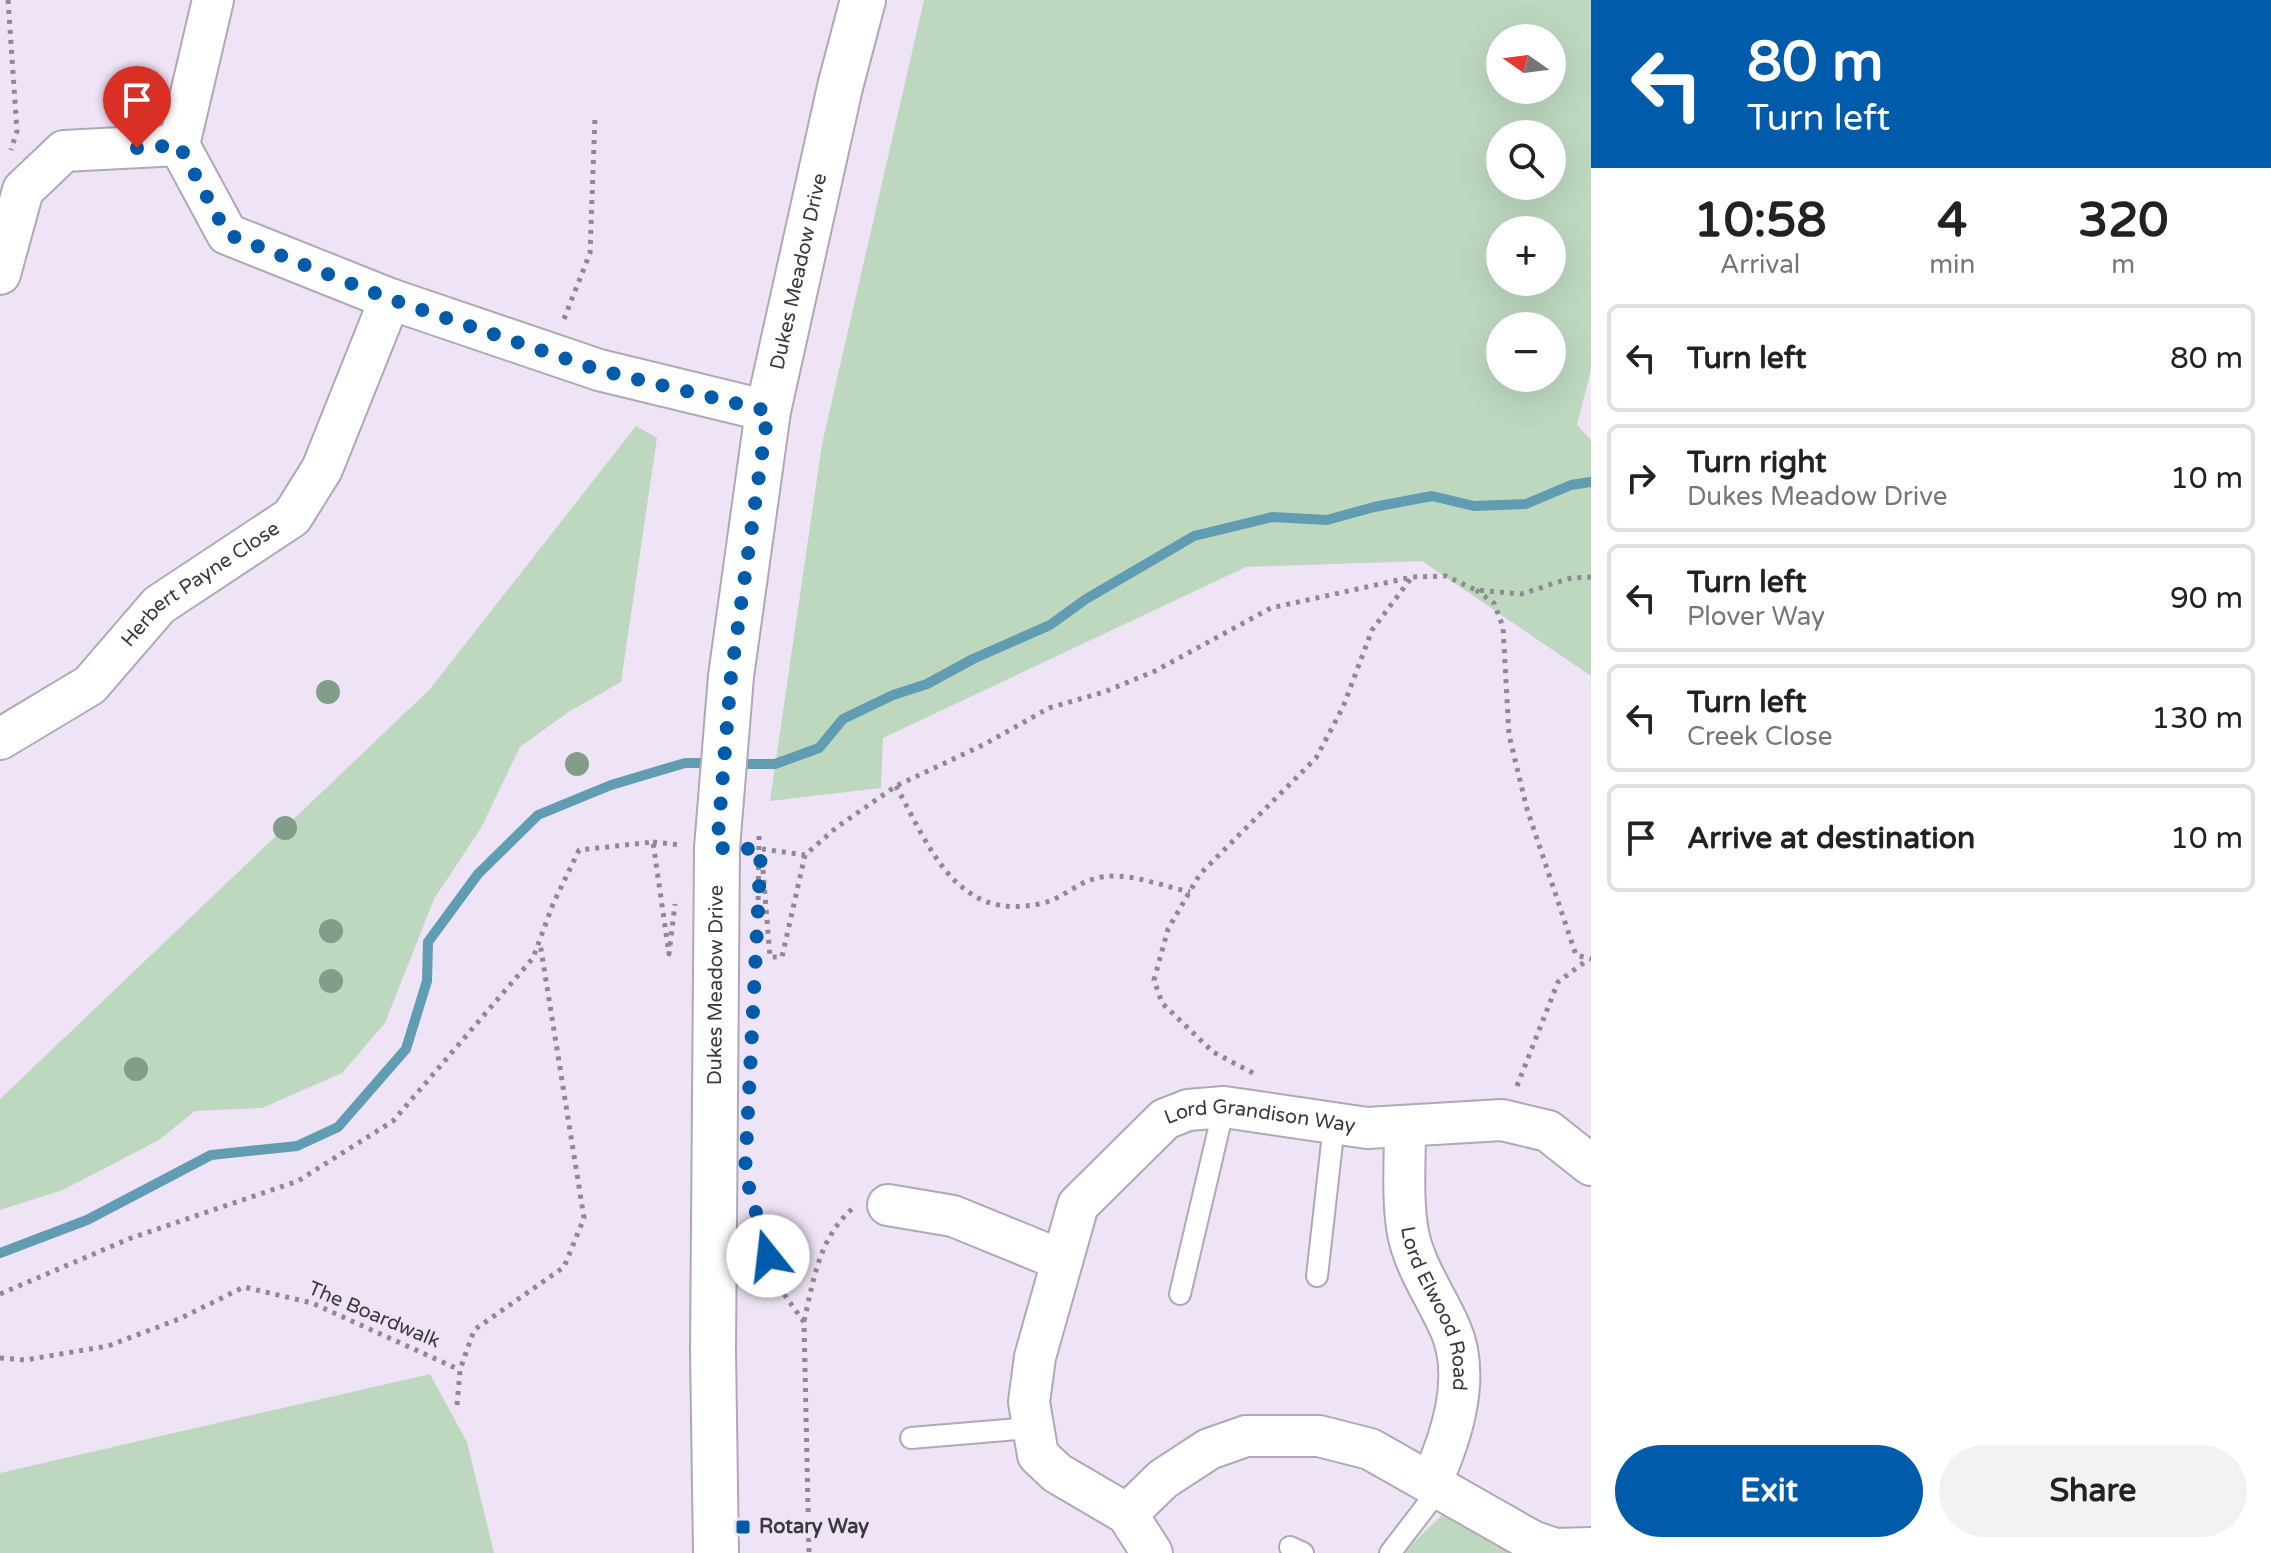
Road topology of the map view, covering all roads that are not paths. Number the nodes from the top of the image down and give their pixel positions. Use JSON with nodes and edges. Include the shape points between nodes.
{"nodes":[{"id":1,"x":213,"y":0,"type":"edge"},
{"id":2,"x":863,"y":0,"type":"edge"},
{"id":3,"x":179,"y":145,"type":"junction"},
{"id":4,"x":0,"y":274,"type":"edge"},
{"id":5,"x":390,"y":299,"type":"junction"},
{"id":6,"x":768,"y":411,"type":"junction"},
{"id":7,"x":0,"y":739,"type":"edge"},
{"id":8,"x":1224,"y":1107,"type":"junction"},
{"id":9,"x":1334,"y":1125,"type":"junction"},
{"id":10,"x":1405,"y":1128,"type":"junction"},
{"id":11,"x":1591,"y":1165,"type":"edge"},
{"id":12,"x":888,"y":1205,"type":"road end"},
{"id":13,"x":1061,"y":1260,"type":"junction"},
{"id":14,"x":1317,"y":1276,"type":"dead end"},
{"id":15,"x":1180,"y":1294,"type":"dead end"},
{"id":16,"x":1031,"y":1428,"type":"junction"},
{"id":17,"x":911,"y":1438,"type":"dead end"},
{"id":18,"x":1436,"y":1486,"type":"junction"},
{"id":19,"x":1127,"y":1514,"type":"junction"},
{"id":20,"x":1591,"y":1548,"type":"edge"},
{"id":21,"x":716,"y":1553,"type":"edge"},
{"id":22,"x":1152,"y":1553,"type":"edge"},
{"id":23,"x":1390,"y":1553,"type":"edge"}],
"edges":[{"from":1,"to":3,"type":"street"},
{"from":2,"to":6,"type":"street","name":"Dukes Meadow Drive"},
{"from":3,"to":4,"type":"street","via":[[64,151],[23,190]]},
{"from":3,"to":5,"type":"street","via":[[227,234]]},
{"from":5,"to":6,"type":"street","via":[[642,381]]},
{"from":5,"to":7,"type":"street","name":"Herbert Payne Close","via":[[322,469],[292,517],[159,605],[90,685]]},
{"from":6,"to":21,"type":"street","name":"Dukes Meadow Drive","via":[[731,676],[700,849]]},
{"from":8,"to":9,"type":"street","name":"Lord Grandison Way"},
{"from":8,"to":13,"type":"street","name":"Lord Grandison Way","via":[[1188,1110],[1165,1119],[1122,1158],[1078,1205]]},
{"from":8,"to":15,"type":"lane"},
{"from":9,"to":10,"type":"street","name":"Lord Grandison Way"},
{"from":9,"to":14,"type":"lane"},
{"from":10,"to":11,"type":"street","name":"Lord Grandison Way","via":[[1502,1120],[1548,1131]]},
{"from":10,"to":18,"type":"street","name":"Lord Elwood Road","via":[[1408,1233],[1424,1280],[1452,1331],[1460,1375]]},
{"from":12,"to":13,"type":"street","via":[[953,1216]]},
{"from":13,"to":16,"type":"street","name":"Lord Grandison Way","via":[[1035,1357]]},
{"from":16,"to":17,"type":"lane"},
{"from":16,"to":19,"type":"street","name":"Lord Grandison Way","via":[[1038,1455],[1057,1473]]},
{"from":18,"to":19,"type":"street","via":[[1351,1443],[1319,1436],[1246,1436],[1209,1449],[1163,1479]]},
{"from":18,"to":20,"type":"street","via":[[1532,1541],[1555,1549]]},
{"from":18,"to":23,"type":"lane"},
{"from":19,"to":22,"type":"street","name":"Lord Grandison Way"}]}
